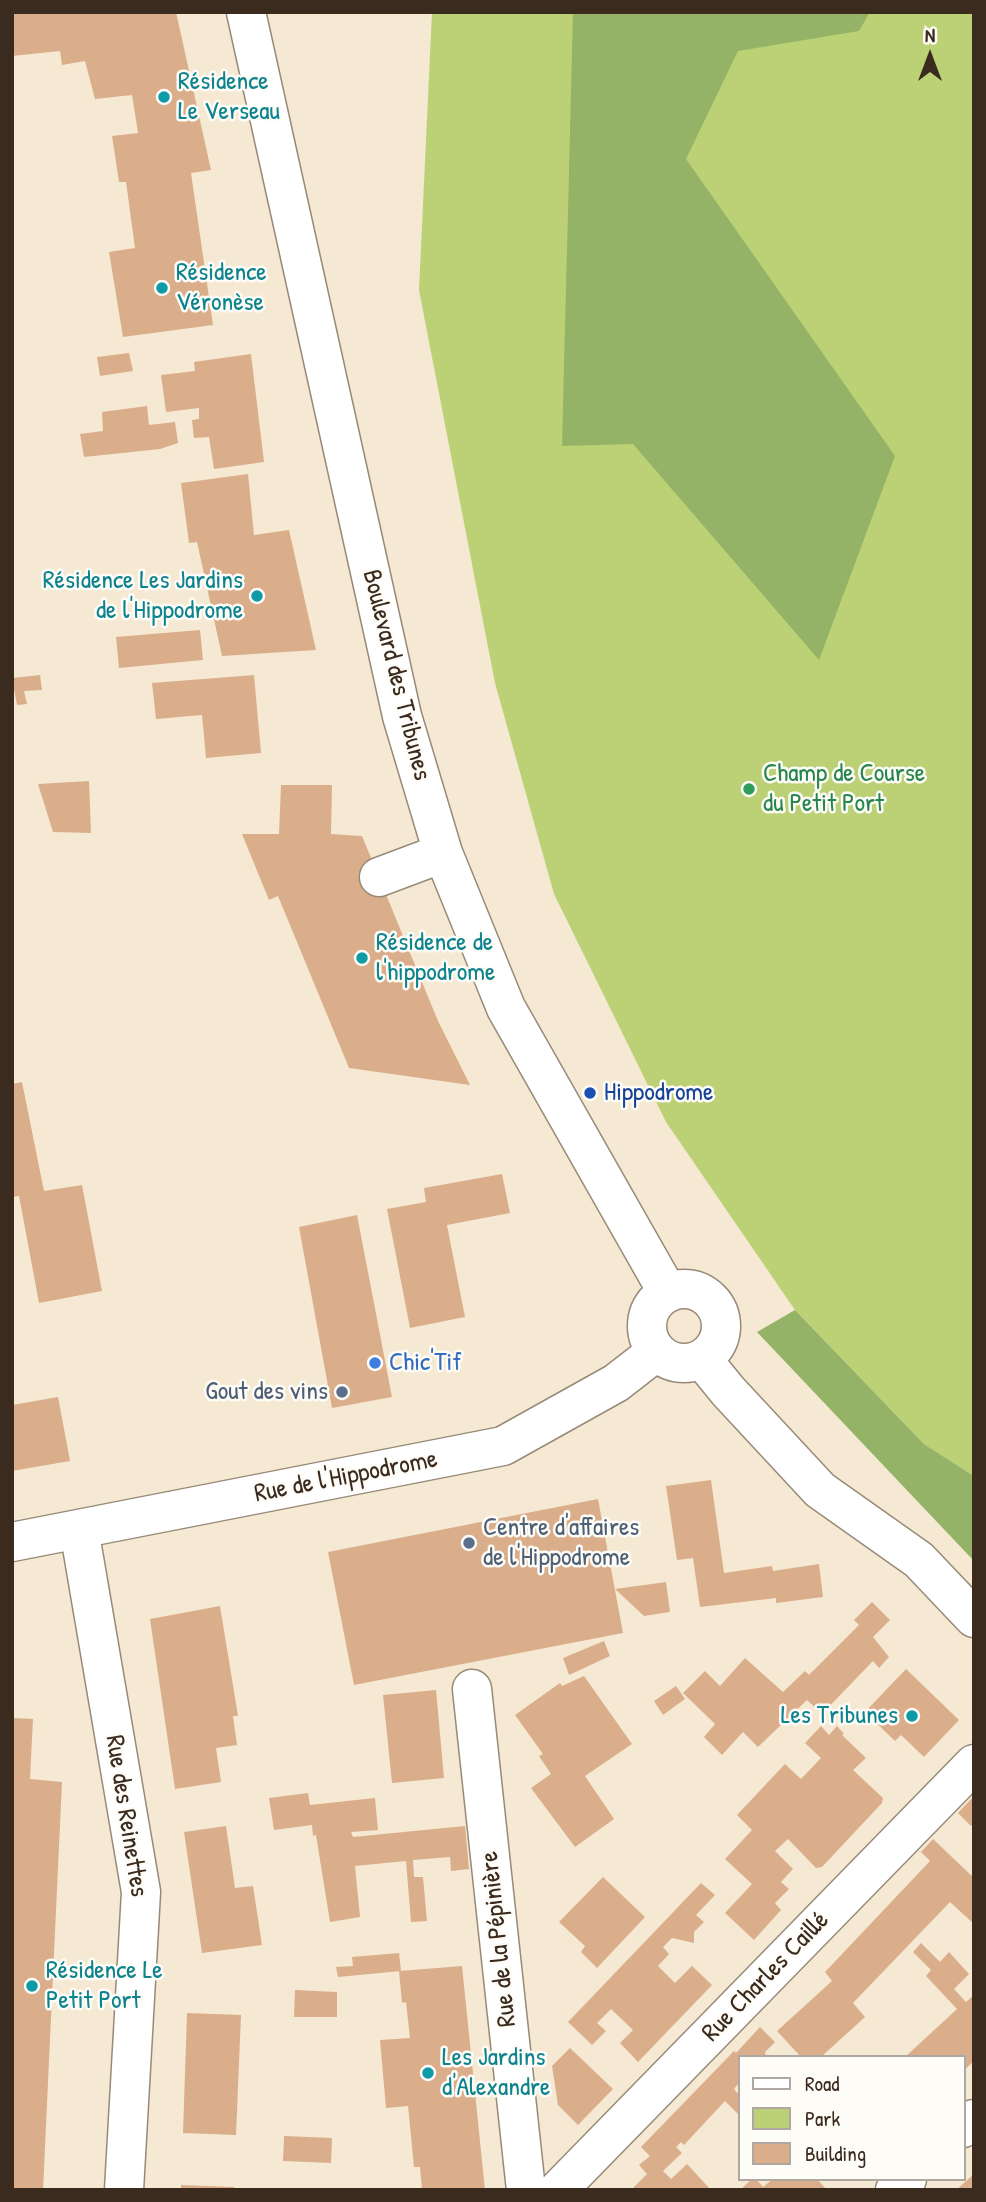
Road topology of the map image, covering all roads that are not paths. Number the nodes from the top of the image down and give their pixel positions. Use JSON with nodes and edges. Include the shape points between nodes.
{"nodes":[{"id":1,"x":246,"y":12,"type":"edge"},
{"id":2,"x":443,"y":853,"type":"junction"},
{"id":3,"x":379,"y":877,"type":"dead end"},
{"id":4,"x":668,"y":1293,"type":"junction"},
{"id":5,"x":656,"y":1352,"type":"junction"},
{"id":6,"x":702,"y":1359,"type":"junction"},
{"id":7,"x":79,"y":1529,"type":"junction"},
{"id":8,"x":12,"y":1542,"type":"edge"},
{"id":9,"x":974,"y":1618,"type":"edge"},
{"id":10,"x":472,"y":1689,"type":"dead end"},
{"id":11,"x":974,"y":1764,"type":"edge"},
{"id":12,"x":124,"y":2190,"type":"edge"},
{"id":13,"x":526,"y":2190,"type":"edge"},
{"id":14,"x":558,"y":2190,"type":"edge"}],
"edges":[{"from":1,"to":2,"type":"street","name":"Boulevard des Tribunes","via":[[402,716]]},
{"from":2,"to":3,"type":"street"},
{"from":2,"to":4,"type":"street","name":"Boulevard des Tribunes","via":[[506,1008]]},
{"from":4,"to":5,"type":"street","via":[[650,1308],[647,1319],[646,1331]]},
{"from":4,"to":6,"type":"street","via":[[692,1290],[714,1304],[721,1327],[719,1340]]},
{"from":5,"to":6,"type":"street","via":[[678,1363]]},
{"from":5,"to":7,"type":"street","name":"Rue de l'Hippodrome","via":[[616,1383],[503,1446]]},
{"from":6,"to":9,"type":"street","via":[[820,1490],[919,1560]]},
{"from":7,"to":8,"type":"street","name":"Rue de l'Hippodrome"},
{"from":7,"to":12,"type":"street","name":"Rue des Reinettes","via":[[141,1892]]},
{"from":10,"to":13,"type":"street","name":"Rue de la Pépinière"},
{"from":11,"to":14,"type":"street","name":"Rue Charles Caillé"}]}
